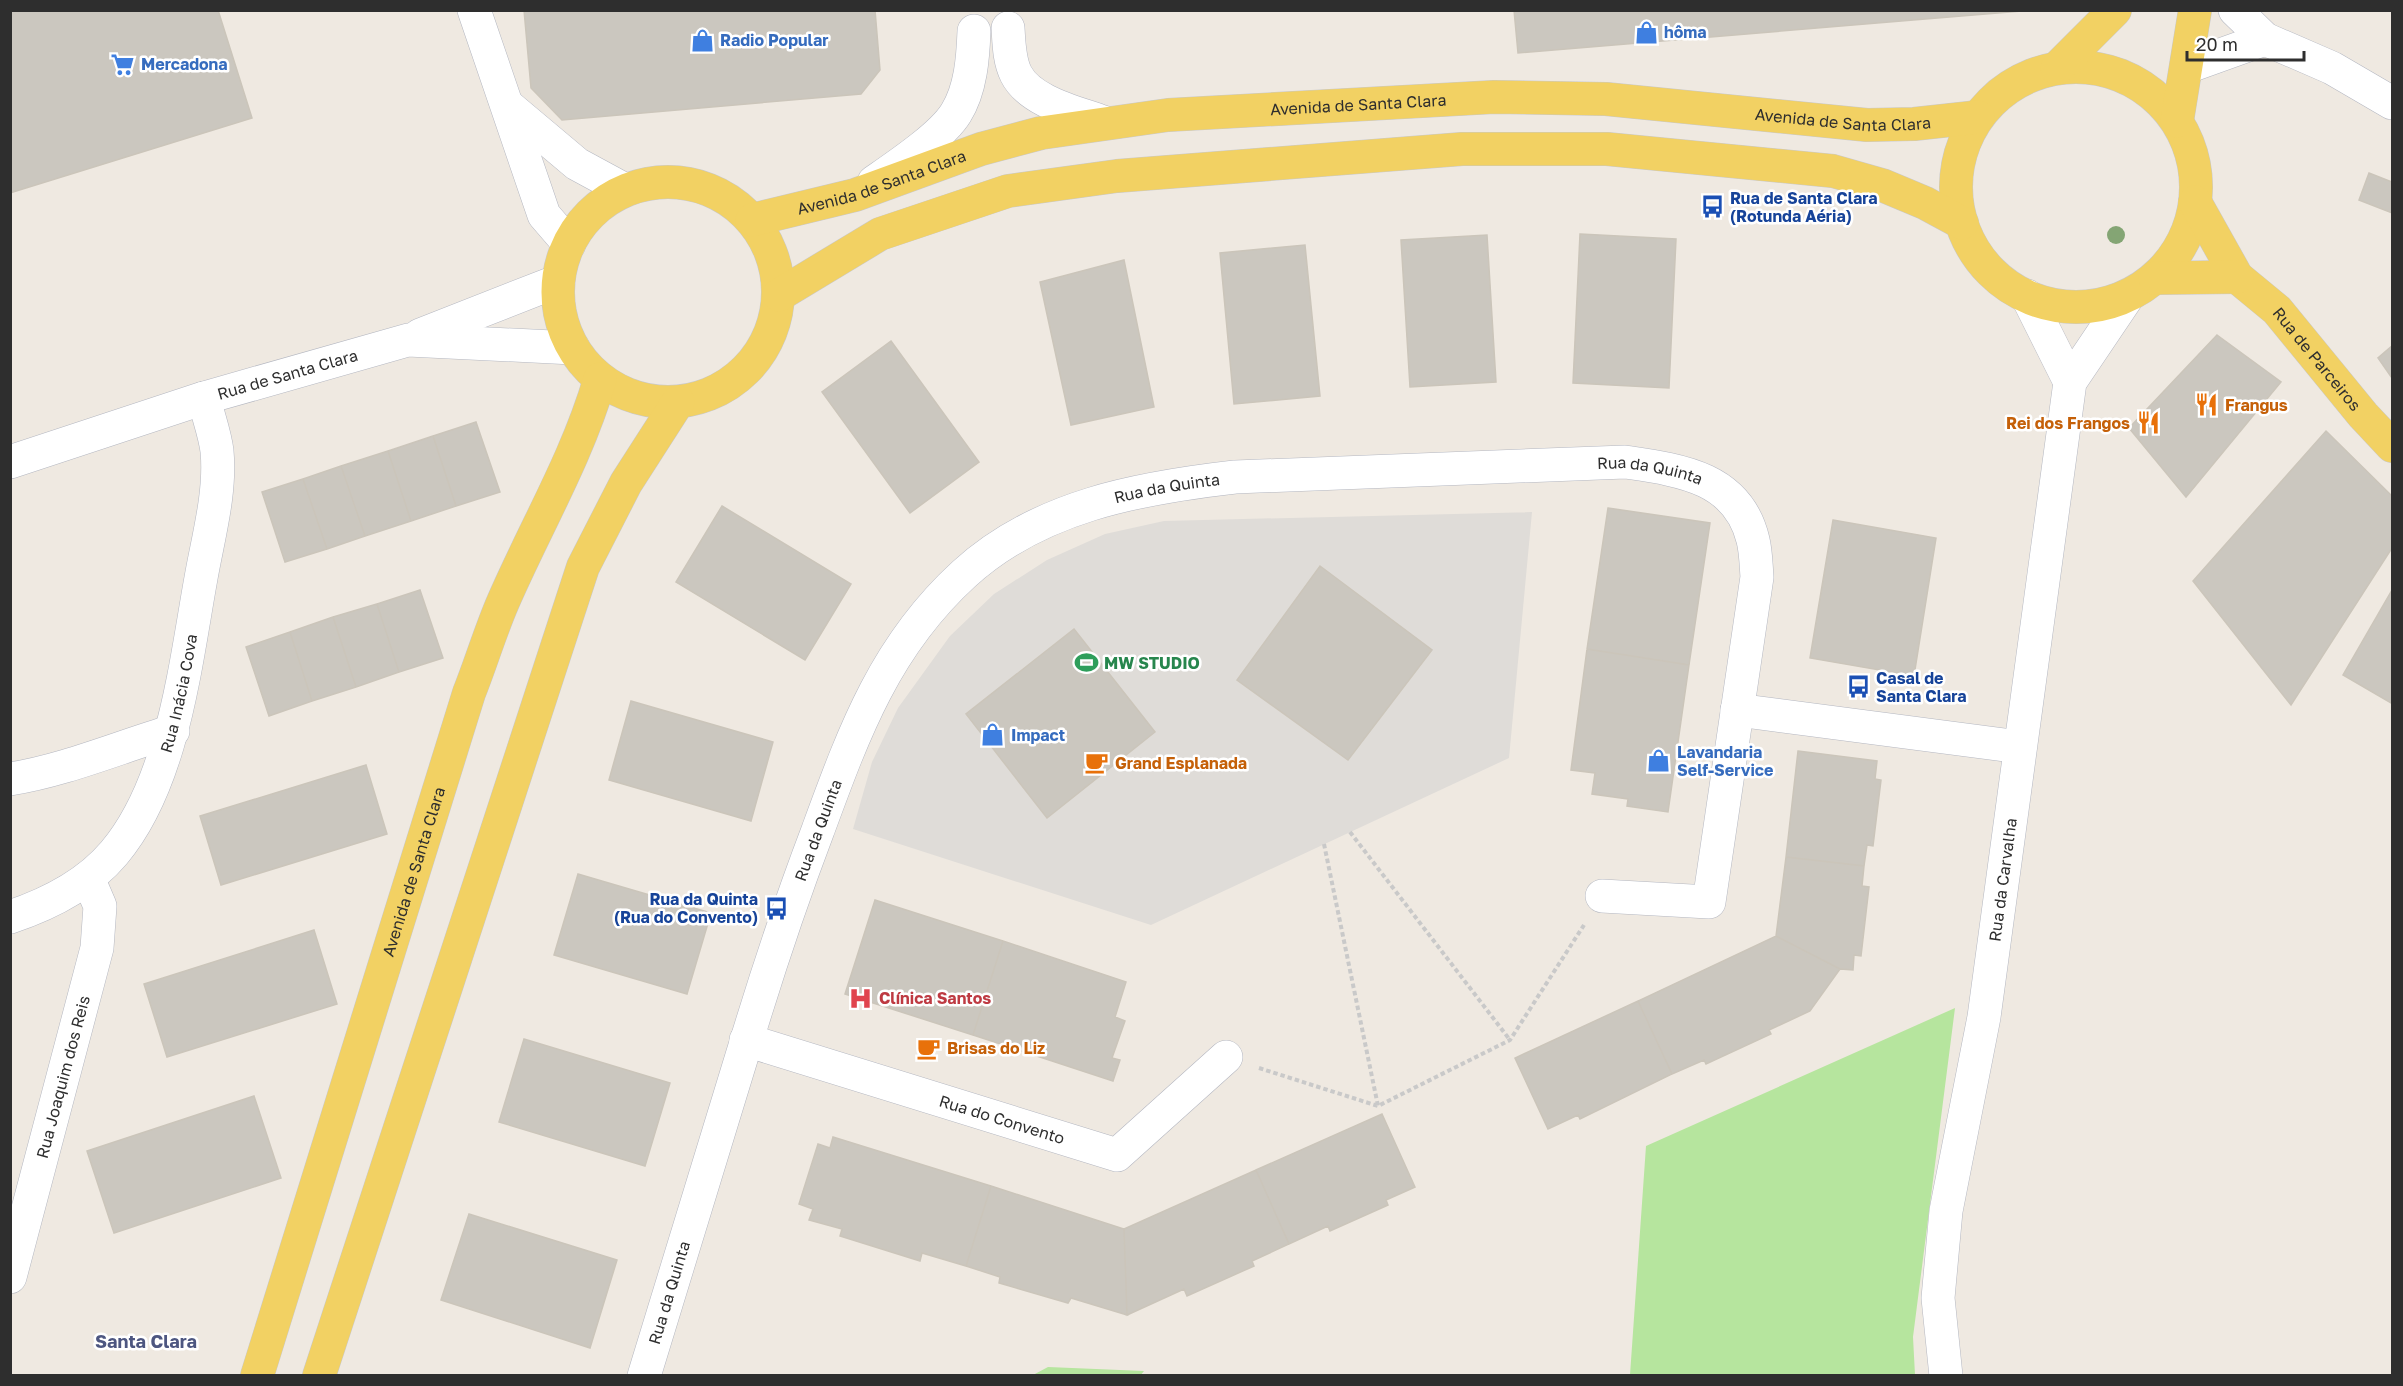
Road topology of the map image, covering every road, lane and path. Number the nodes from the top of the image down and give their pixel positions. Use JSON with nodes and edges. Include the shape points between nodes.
{"nodes":[{"id":1,"x":474,"y":10,"type":"edge"},
{"id":2,"x":2115,"y":10,"type":"edge"},
{"id":3,"x":2195,"y":10,"type":"edge"},
{"id":4,"x":2235,"y":10,"type":"edge"},
{"id":5,"x":1008,"y":28,"type":"dead end"},
{"id":6,"x":974,"y":31,"type":"dead end"},
{"id":7,"x":2265,"y":39,"type":"junction"},
{"id":8,"x":2187,"y":67,"type":"junction"},
{"id":9,"x":2057,"y":68,"type":"junction"},
{"id":10,"x":2392,"y":103,"type":"edge"},
{"id":11,"x":508,"y":106,"type":"junction"},
{"id":12,"x":1978,"y":117,"type":"junction"},
{"id":13,"x":2177,"y":121,"type":"junction"},
{"id":14,"x":1103,"y":122,"type":"junction"},
{"id":15,"x":626,"y":190,"type":"junction"},
{"id":16,"x":855,"y":195,"type":"junction"},
{"id":17,"x":2195,"y":202,"type":"junction"},
{"id":18,"x":752,"y":220,"type":"junction"},
{"id":19,"x":1962,"y":223,"type":"junction"},
{"id":20,"x":568,"y":244,"type":"junction"},
{"id":21,"x":2155,"y":278,"type":"junction"},
{"id":22,"x":2237,"y":278,"type":"junction"},
{"id":23,"x":558,"y":281,"type":"junction"},
{"id":24,"x":779,"y":295,"type":"junction"},
{"id":25,"x":2027,"y":296,"type":"junction"},
{"id":26,"x":2128,"y":296,"type":"junction"},
{"id":27,"x":408,"y":340,"type":"junction"},
{"id":28,"x":573,"y":348,"type":"junction"},
{"id":29,"x":600,"y":379,"type":"junction"},
{"id":30,"x":2070,"y":382,"type":"junction"},
{"id":31,"x":204,"y":398,"type":"junction"},
{"id":32,"x":678,"y":402,"type":"junction"},
{"id":33,"x":2392,"y":446,"type":"edge"},
{"id":34,"x":10,"y":462,"type":"edge"},
{"id":35,"x":1737,"y":710,"type":"junction"},
{"id":36,"x":173,"y":731,"type":"junction"},
{"id":37,"x":2020,"y":747,"type":"junction"},
{"id":38,"x":10,"y":779,"type":"edge"},
{"id":39,"x":1350,"y":832,"type":"dead end"},
{"id":40,"x":1324,"y":844,"type":"dead end"},
{"id":41,"x":88,"y":878,"type":"junction"},
{"id":42,"x":1602,"y":896,"type":"joint"},
{"id":43,"x":10,"y":917,"type":"edge"},
{"id":44,"x":746,"y":1040,"type":"junction"},
{"id":45,"x":1510,"y":1040,"type":"junction"},
{"id":46,"x":1226,"y":1057,"type":"joint"},
{"id":47,"x":1378,"y":1106,"type":"junction"},
{"id":48,"x":12,"y":1267,"type":"edge"},
{"id":49,"x":257,"y":1376,"type":"edge"},
{"id":50,"x":319,"y":1376,"type":"edge"},
{"id":51,"x":644,"y":1376,"type":"edge"},
{"id":52,"x":1946,"y":1376,"type":"edge"}],
"edges":[{"from":1,"to":11,"type":"street"},
{"from":2,"to":9,"type":"main road"},
{"from":3,"to":8,"type":"main road"},
{"from":4,"to":7,"type":"street"},
{"from":5,"to":14,"type":"street","via":[[1016,75],[1029,89],[1048,101]]},
{"from":6,"to":16,"type":"street","via":[[973,64],[956,113],[916,154]]},
{"from":7,"to":8,"type":"street"},
{"from":7,"to":10,"type":"street","via":[[2332,68]]},
{"from":8,"to":13,"type":"main road"},
{"from":9,"to":12,"type":"main road","via":[[2026,77],[2000,93]]},
{"from":9,"to":13,"type":"main road","via":[[2091,67],[2125,77],[2154,95]]},
{"from":11,"to":15,"type":"street","via":[[576,164]]},
{"from":11,"to":20,"type":"street","via":[[544,215]]},
{"from":12,"to":14,"type":"main road","name":"Avenida de Santa Clara","via":[[1867,125],[1606,99],[1494,97]]},
{"from":12,"to":19,"type":"main road","via":[[1962,146],[1956,179]]},
{"from":13,"to":17,"type":"main road","via":[[2190,146]]},
{"from":14,"to":16,"type":"main road","name":"Avenida de Santa Clara","via":[[981,149]]},
{"from":15,"to":18,"type":"main road","via":[[659,181],[694,184],[726,197]]},
{"from":15,"to":20,"type":"main road","via":[[602,203]]},
{"from":16,"to":18,"type":"main road","name":"Avenida de Santa Clara"},
{"from":17,"to":21,"type":"main road","via":[[2189,230],[2175,256]]},
{"from":17,"to":22,"type":"main road","name":"Rua de Parceiros"},
{"from":18,"to":24,"type":"main road","via":[[768,242]]},
{"from":19,"to":24,"type":"main road","via":[[1882,185],[1833,171],[1607,150],[1462,149],[1117,176],[1008,192],[880,234]]},
{"from":19,"to":25,"type":"main road","via":[[1970,244],[1990,272]]},
{"from":20,"to":23,"type":"main road"},
{"from":21,"to":22,"type":"main road"},
{"from":21,"to":26,"type":"main road"},
{"from":22,"to":33,"type":"main road","name":"Rua de Parceiros","via":[[2277,310]]},
{"from":23,"to":27,"type":"street"},
{"from":23,"to":28,"type":"main road","via":[[561,315]]},
{"from":24,"to":32,"type":"main road","via":[[774,327],[760,355],[737,379],[710,395]]},
{"from":25,"to":26,"type":"main road","via":[[2050,305],[2090,307]]},
{"from":25,"to":30,"type":"street"},
{"from":26,"to":30,"type":"street","name":"Rua da Carvalha"},
{"from":27,"to":28,"type":"street","name":"Rua de Santa Clara"},
{"from":27,"to":31,"type":"street","name":"Rua de Santa Clara"},
{"from":28,"to":29,"type":"main road"},
{"from":29,"to":32,"type":"main road","via":[[642,399]]},
{"from":29,"to":49,"type":"main road","name":"Avenida de Santa Clara","via":[[591,411],[503,603],[469,693]]},
{"from":30,"to":37,"type":"street","name":"Rua da Carvalha"},
{"from":31,"to":34,"type":"street","name":"Rua de Santa Clara"},
{"from":31,"to":36,"type":"street","name":"Rua Inácia Cova","via":[[217,451],[215,499]]},
{"from":32,"to":50,"type":"main road","via":[[626,483],[582,567]]},
{"from":35,"to":37,"type":"street"},
{"from":35,"to":42,"type":"street","name":"Rua da Quinta","via":[[1709,902]]},
{"from":35,"to":44,"type":"street","name":"Rua da Quinta","via":[[1757,577],[1753,539],[1737,505],[1712,482],[1670,469],[1625,462],[1235,477],[1115,495],[1062,514],[1014,538],[966,572],[923,617],[884,672],[852,737],[778,938]]},
{"from":36,"to":38,"type":"street","via":[[46,773]]},
{"from":36,"to":41,"type":"street","name":"Rua Inácia Cova","via":[[140,814],[114,853]]},
{"from":37,"to":52,"type":"street","name":"Rua da Carvalha","via":[[1984,1017],[1946,1211],[1938,1298]]},
{"from":39,"to":45,"type":"path"},
{"from":40,"to":47,"type":"path"},
{"from":41,"to":43,"type":"street","name":"Rua Inácia Cova","via":[[42,905]]},
{"from":41,"to":48,"type":"street","name":"Rua Joaquim dos Reis","via":[[100,906],[97,948]]},
{"from":42,"to":45,"type":"path"},
{"from":44,"to":46,"type":"street","name":"Rua do Convento","via":[[1117,1155]]},
{"from":44,"to":51,"type":"street","name":"Rua da Quinta"},
{"from":45,"to":47,"type":"path"},
{"from":46,"to":47,"type":"path"}]}
